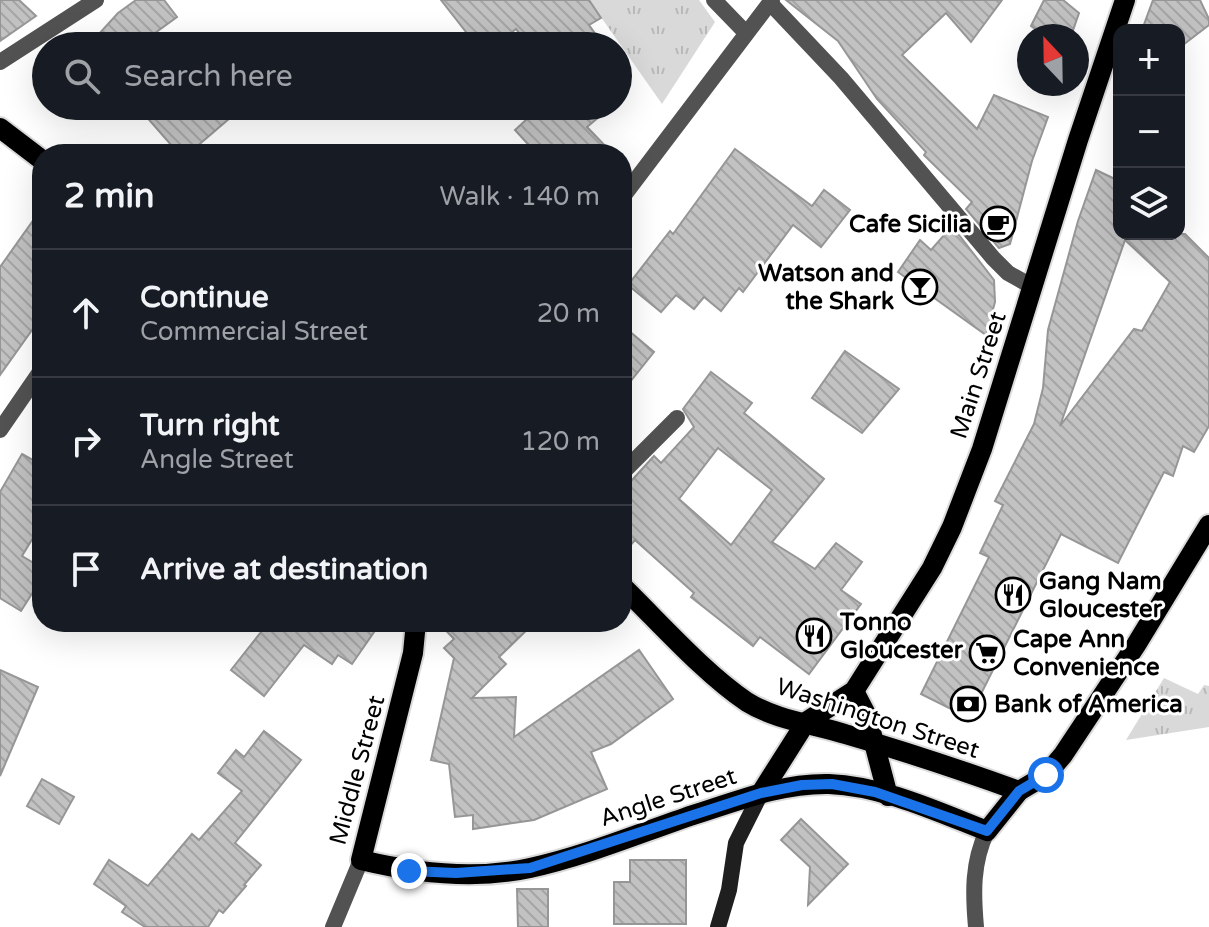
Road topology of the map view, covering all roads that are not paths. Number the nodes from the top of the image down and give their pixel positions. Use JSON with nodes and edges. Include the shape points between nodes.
{"nodes":[{"id":1,"x":96,"y":0,"type":"edge"},
{"id":2,"x":714,"y":0,"type":"edge"},
{"id":3,"x":1125,"y":0,"type":"edge"},
{"id":4,"x":771,"y":2,"type":"edge"},
{"id":5,"x":46,"y":32,"type":"edge"},
{"id":6,"x":746,"y":33,"type":"junction"},
{"id":7,"x":32,"y":41,"type":"edge"},
{"id":8,"x":0,"y":62,"type":"edge"},
{"id":9,"x":0,"y":128,"type":"edge"},
{"id":10,"x":32,"y":152,"type":"edge"},
{"id":11,"x":632,"y":185,"type":"edge"},
{"id":12,"x":1033,"y":287,"type":"junction"},
{"id":13,"x":32,"y":384,"type":"edge"},
{"id":14,"x":677,"y":418,"type":"dead end"},
{"id":15,"x":0,"y":430,"type":"edge"},
{"id":16,"x":632,"y":463,"type":"edge"},
{"id":17,"x":1209,"y":525,"type":"edge"},
{"id":18,"x":632,"y":596,"type":"edge"},
{"id":19,"x":415,"y":632,"type":"edge"},
{"id":20,"x":854,"y":691,"type":"junction"},
{"id":21,"x":806,"y":722,"type":"junction"},
{"id":22,"x":873,"y":742,"type":"junction"},
{"id":23,"x":1019,"y":791,"type":"junction"},
{"id":24,"x":761,"y":793,"type":"junction"},
{"id":25,"x":888,"y":796,"type":"junction"},
{"id":26,"x":987,"y":831,"type":"junction"},
{"id":27,"x":361,"y":860,"type":"junction"},
{"id":28,"x":333,"y":927,"type":"edge"},
{"id":29,"x":718,"y":927,"type":"edge"},
{"id":30,"x":976,"y":927,"type":"edge"}],
"edges":[{"from":1,"to":5,"type":"street"},
{"from":2,"to":6,"type":"street"},
{"from":3,"to":12,"type":"main road","name":"Main Street"},
{"from":4,"to":6,"type":"street"},
{"from":4,"to":12,"type":"street","via":[[993,258]]},
{"from":6,"to":11,"type":"street"},
{"from":7,"to":8,"type":"street"},
{"from":9,"to":10,"type":"main road"},
{"from":12,"to":20,"type":"main road","name":"Main Street","via":[[952,527]]},
{"from":13,"to":15,"type":"street"},
{"from":14,"to":16,"type":"street"},
{"from":17,"to":23,"type":"main road","via":[[1063,755],[1046,775]]},
{"from":18,"to":21,"type":"main road","name":"Washington Street","via":[[749,703]]},
{"from":19,"to":27,"type":"main road","name":"Middle Street"},
{"from":20,"to":21,"type":"main road","name":"Main Street"},
{"from":20,"to":22,"type":"main road"},
{"from":21,"to":22,"type":"main road","name":"Washington Street"},
{"from":21,"to":24,"type":"main road"},
{"from":22,"to":23,"type":"main road","name":"Washington Street"},
{"from":22,"to":25,"type":"main road"},
{"from":23,"to":26,"type":"main road"},
{"from":24,"to":25,"type":"main road","name":"Angle Street","via":[[832,784]]},
{"from":24,"to":27,"type":"main road","name":"Angle Street","via":[[530,868],[409,871]]},
{"from":24,"to":29,"type":"main road","via":[[736,843]]},
{"from":25,"to":26,"type":"main road","name":"Angle Street"},
{"from":26,"to":30,"type":"street","via":[[976,859]]},
{"from":27,"to":28,"type":"street","name":"Middle Street"}]}
